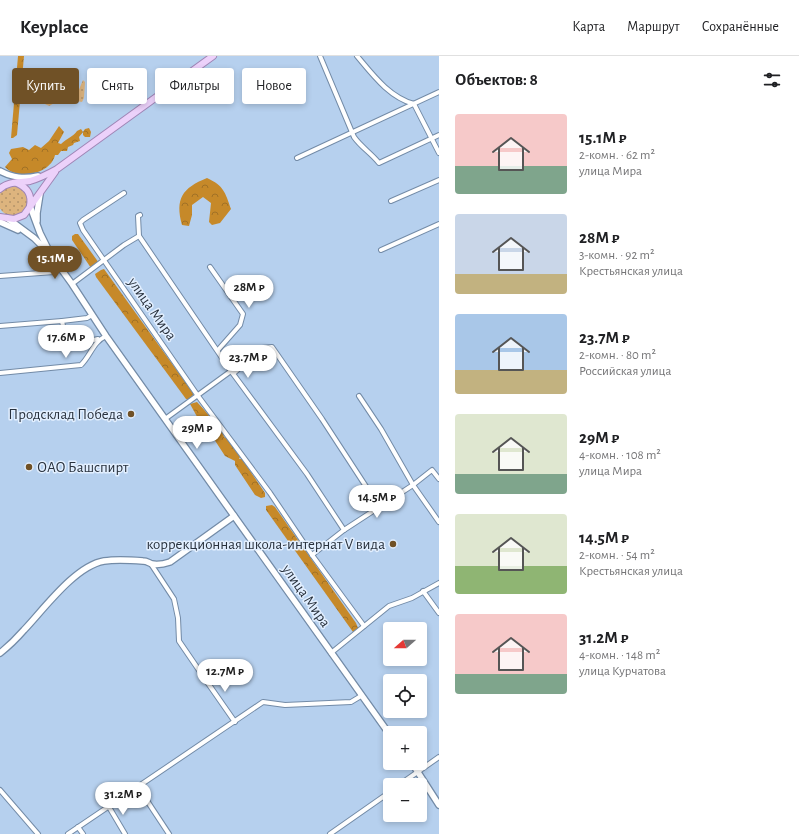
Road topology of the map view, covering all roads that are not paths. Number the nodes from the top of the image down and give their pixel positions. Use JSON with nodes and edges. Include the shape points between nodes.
{"nodes":[{"id":1,"x":213,"y":56,"type":"edge"},
{"id":2,"x":320,"y":56,"type":"edge"},
{"id":3,"x":357,"y":56,"type":"edge"},
{"id":4,"x":439,"y":92,"type":"edge"},
{"id":5,"x":414,"y":104,"type":"junction"},
{"id":6,"x":352,"y":133,"type":"junction"},
{"id":7,"x":439,"y":135,"type":"edge"},
{"id":8,"x":431,"y":138,"type":"junction"},
{"id":9,"x":439,"y":152,"type":"edge"},
{"id":10,"x":297,"y":158,"type":"dead end"},
{"id":11,"x":57,"y":169,"type":"junction"},
{"id":12,"x":0,"y":170,"type":"edge"},
{"id":13,"x":0,"y":174,"type":"edge"},
{"id":14,"x":439,"y":180,"type":"edge"},
{"id":15,"x":17,"y":183,"type":"junction"},
{"id":16,"x":0,"y":189,"type":"edge"},
{"id":17,"x":41,"y":192,"type":"junction"},
{"id":18,"x":124,"y":193,"type":"dead end"},
{"id":19,"x":391,"y":201,"type":"dead end"},
{"id":20,"x":30,"y":206,"type":"junction"},
{"id":21,"x":0,"y":213,"type":"edge"},
{"id":22,"x":140,"y":215,"type":"dead end"},
{"id":23,"x":3,"y":217,"type":"edge"},
{"id":24,"x":0,"y":222,"type":"edge"},
{"id":25,"x":439,"y":224,"type":"edge"},
{"id":26,"x":40,"y":233,"type":"junction"},
{"id":27,"x":139,"y":236,"type":"junction"},
{"id":28,"x":34,"y":238,"type":"junction"},
{"id":29,"x":381,"y":250,"type":"dead end"},
{"id":30,"x":51,"y":255,"type":"junction"},
{"id":31,"x":104,"y":261,"type":"junction"},
{"id":32,"x":60,"y":267,"type":"junction"},
{"id":33,"x":210,"y":267,"type":"dead end"},
{"id":34,"x":0,"y":276,"type":"edge"},
{"id":35,"x":72,"y":284,"type":"junction"},
{"id":36,"x":92,"y":315,"type":"junction"},
{"id":37,"x":62,"y":322,"type":"junction"},
{"id":38,"x":0,"y":326,"type":"edge"},
{"id":39,"x":106,"y":336,"type":"junction"},
{"id":40,"x":98,"y":339,"type":"junction"},
{"id":41,"x":218,"y":350,"type":"junction"},
{"id":42,"x":232,"y":372,"type":"junction"},
{"id":43,"x":0,"y":373,"type":"edge"},
{"id":44,"x":198,"y":396,"type":"junction"},
{"id":45,"x":359,"y":396,"type":"dead end"},
{"id":46,"x":164,"y":420,"type":"junction"},
{"id":47,"x":439,"y":478,"type":"edge"},
{"id":48,"x":413,"y":485,"type":"junction"},
{"id":49,"x":380,"y":508,"type":"junction"},
{"id":50,"x":234,"y":516,"type":"junction"},
{"id":51,"x":439,"y":522,"type":"edge"},
{"id":52,"x":344,"y":530,"type":"junction"},
{"id":53,"x":312,"y":554,"type":"junction"},
{"id":54,"x":151,"y":564,"type":"junction"},
{"id":55,"x":439,"y":583,"type":"edge"},
{"id":56,"x":423,"y":591,"type":"junction"},
{"id":57,"x":439,"y":613,"type":"edge"},
{"id":58,"x":364,"y":626,"type":"junction"},
{"id":59,"x":0,"y":653,"type":"edge"},
{"id":60,"x":331,"y":654,"type":"junction"},
{"id":61,"x":224,"y":666,"type":"dead end"},
{"id":62,"x":205,"y":679,"type":"junction"},
{"id":63,"x":361,"y":696,"type":"junction"},
{"id":64,"x":235,"y":722,"type":"junction"},
{"id":65,"x":383,"y":726,"type":"edge"},
{"id":66,"x":439,"y":757,"type":"edge"},
{"id":67,"x":417,"y":772,"type":"junction"},
{"id":68,"x":408,"y":778,"type":"edge"},
{"id":69,"x":138,"y":787,"type":"junction"},
{"id":70,"x":0,"y":790,"type":"edge"},
{"id":71,"x":383,"y":797,"type":"edge"},
{"id":72,"x":439,"y":805,"type":"edge"},
{"id":73,"x":108,"y":807,"type":"junction"},
{"id":74,"x":78,"y":828,"type":"junction"},
{"id":75,"x":38,"y":834,"type":"edge"},
{"id":76,"x":68,"y":834,"type":"edge"},
{"id":77,"x":83,"y":834,"type":"edge"},
{"id":78,"x":125,"y":834,"type":"edge"},
{"id":79,"x":169,"y":834,"type":"edge"},
{"id":80,"x":330,"y":834,"type":"edge"}],
"edges":[{"from":1,"to":11,"type":"main road"},
{"from":2,"to":6,"type":"street"},
{"from":3,"to":5,"type":"street","via":[[386,88],[406,102]]},
{"from":4,"to":5,"type":"street"},
{"from":5,"to":6,"type":"street"},
{"from":5,"to":8,"type":"street"},
{"from":6,"to":8,"type":"street","via":[[358,143],[379,163]]},
{"from":6,"to":10,"type":"street"},
{"from":7,"to":8,"type":"street"},
{"from":8,"to":9,"type":"street"},
{"from":11,"to":12,"type":"main road","via":[[38,176],[21,178]]},
{"from":11,"to":15,"type":"main road","via":[[40,178]]},
{"from":11,"to":17,"type":"main road"},
{"from":13,"to":15,"type":"main road"},
{"from":14,"to":19,"type":"street"},
{"from":15,"to":16,"type":"main road","via":[[6,184]]},
{"from":15,"to":20,"type":"main road","via":[[27,190],[31,200]]},
{"from":17,"to":20,"type":"main road"},
{"from":17,"to":26,"type":"main road","via":[[37,213]]},
{"from":18,"to":31,"type":"street","name":"улица Мира","via":[[80,223]]},
{"from":20,"to":23,"type":"main road","via":[[19,218]]},
{"from":20,"to":26,"type":"main road"},
{"from":21,"to":23,"type":"main road"},
{"from":22,"to":27,"type":"street"},
{"from":23,"to":28,"type":"main road"},
{"from":24,"to":28,"type":"main road"},
{"from":25,"to":29,"type":"street"},
{"from":26,"to":30,"type":"main road"},
{"from":27,"to":31,"type":"street"},
{"from":27,"to":41,"type":"street"},
{"from":28,"to":30,"type":"main road"},
{"from":30,"to":32,"type":"main road","name":"улица Мира"},
{"from":31,"to":35,"type":"street"},
{"from":31,"to":44,"type":"street","name":"улица Мира"},
{"from":32,"to":34,"type":"street","via":[[54,272]]},
{"from":32,"to":35,"type":"main road","name":"улица Мира"},
{"from":33,"to":41,"type":"street","via":[[243,314],[240,325]]},
{"from":35,"to":36,"type":"main road","name":"улица Мира"},
{"from":36,"to":37,"type":"street"},
{"from":36,"to":39,"type":"main road","name":"улица Мира"},
{"from":37,"to":38,"type":"street"},
{"from":37,"to":40,"type":"street","via":[[67,346]]},
{"from":39,"to":40,"type":"street"},
{"from":39,"to":46,"type":"main road","name":"улица Мира"},
{"from":40,"to":43,"type":"street","via":[[86,360],[80,365]]},
{"from":41,"to":42,"type":"street"},
{"from":42,"to":44,"type":"street"},
{"from":42,"to":49,"type":"street","via":[[262,348],[272,347]]},
{"from":42,"to":52,"type":"street","via":[[307,474]]},
{"from":44,"to":46,"type":"street"},
{"from":44,"to":53,"type":"street","name":"улица Мира"},
{"from":45,"to":48,"type":"street"},
{"from":46,"to":50,"type":"main road","name":"улица Мира"},
{"from":47,"to":48,"type":"street","via":[[432,470]]},
{"from":48,"to":49,"type":"street"},
{"from":48,"to":51,"type":"street"},
{"from":49,"to":52,"type":"street"},
{"from":50,"to":54,"type":"main road","via":[[170,562]]},
{"from":50,"to":60,"type":"main road","name":"улица Мира"},
{"from":52,"to":53,"type":"street"},
{"from":53,"to":58,"type":"street","name":"улица Мира"},
{"from":54,"to":59,"type":"main road","via":[[146,561],[112,560],[103,561],[81,571],[44,607],[14,642]]},
{"from":54,"to":62,"type":"street","via":[[174,599],[179,641]]},
{"from":55,"to":56,"type":"street"},
{"from":56,"to":57,"type":"street"},
{"from":56,"to":58,"type":"street","via":[[389,606]]},
{"from":58,"to":60,"type":"street"},
{"from":60,"to":63,"type":"main road","name":"улица Мира"},
{"from":61,"to":62,"type":"street"},
{"from":62,"to":64,"type":"street"},
{"from":63,"to":64,"type":"street","via":[[351,702],[285,705],[263,702]]},
{"from":63,"to":65,"type":"main road","name":"улица Мира"},
{"from":64,"to":69,"type":"street"},
{"from":66,"to":67,"type":"street"},
{"from":67,"to":68,"type":"street"},
{"from":67,"to":72,"type":"main road"},
{"from":69,"to":73,"type":"street"},
{"from":69,"to":79,"type":"street"},
{"from":70,"to":75,"type":"street"},
{"from":71,"to":80,"type":"street"},
{"from":73,"to":74,"type":"street"},
{"from":73,"to":78,"type":"street"},
{"from":74,"to":76,"type":"street"},
{"from":74,"to":77,"type":"street"}]}
